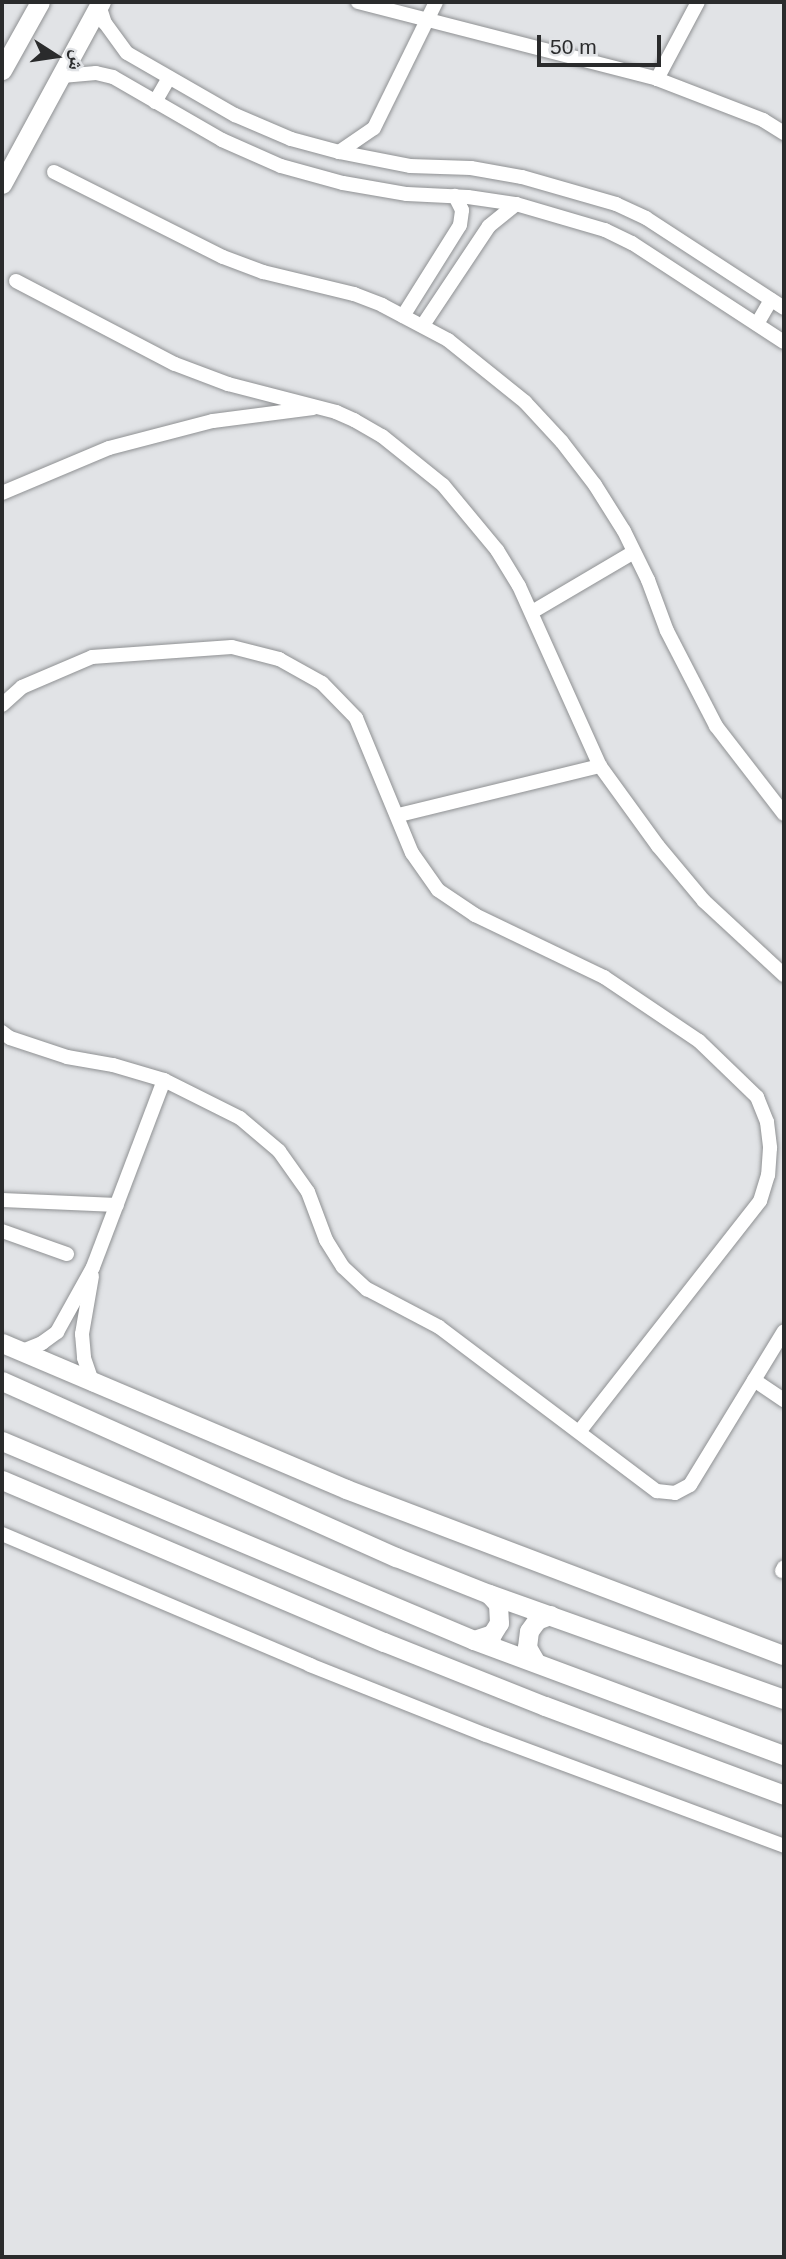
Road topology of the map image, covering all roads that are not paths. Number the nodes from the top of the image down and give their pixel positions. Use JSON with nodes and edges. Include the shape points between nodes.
{"nodes":[{"id":1,"x":40,"y":2,"type":"edge"},
{"id":2,"x":358,"y":2,"type":"edge"},
{"id":3,"x":436,"y":2,"type":"edge"},
{"id":4,"x":698,"y":2,"type":"edge"},
{"id":5,"x":100,"y":4,"type":"edge"},
{"id":6,"x":426,"y":22,"type":"junction"},
{"id":7,"x":2,"y":70,"type":"edge"},
{"id":8,"x":62,"y":76,"type":"junction"},
{"id":9,"x":169,"y":78,"type":"junction"},
{"id":10,"x":657,"y":79,"type":"junction"},
{"id":11,"x":155,"y":102,"type":"junction"},
{"id":12,"x":784,"y":134,"type":"edge"},
{"id":13,"x":339,"y":152,"type":"junction"},
{"id":14,"x":54,"y":172,"type":"dead end"},
{"id":15,"x":2,"y":184,"type":"edge"},
{"id":16,"x":455,"y":196,"type":"junction"},
{"id":17,"x":516,"y":204,"type":"junction"},
{"id":18,"x":16,"y":282,"type":"dead end"},
{"id":19,"x":771,"y":300,"type":"junction"},
{"id":20,"x":784,"y":308,"type":"edge"},
{"id":21,"x":404,"y":316,"type":"junction"},
{"id":22,"x":757,"y":324,"type":"junction"},
{"id":23,"x":423,"y":326,"type":"junction"},
{"id":24,"x":784,"y":342,"type":"edge"},
{"id":25,"x":319,"y":408,"type":"junction"},
{"id":26,"x":2,"y":493,"type":"edge"},
{"id":27,"x":634,"y":552,"type":"junction"},
{"id":28,"x":532,"y":612,"type":"junction"},
{"id":29,"x":2,"y":705,"type":"edge"},
{"id":30,"x":600,"y":766,"type":"junction"},
{"id":31,"x":784,"y":814,"type":"edge"},
{"id":32,"x":399,"y":815,"type":"junction"},
{"id":33,"x":784,"y":975,"type":"edge"},
{"id":34,"x":2,"y":1032,"type":"edge"},
{"id":35,"x":164,"y":1080,"type":"junction"},
{"id":36,"x":2,"y":1200,"type":"edge"},
{"id":37,"x":117,"y":1205,"type":"junction"},
{"id":38,"x":2,"y":1231,"type":"edge"},
{"id":39,"x":66,"y":1254,"type":"dead end"},
{"id":40,"x":93,"y":1267,"type":"junction"},
{"id":41,"x":784,"y":1331,"type":"edge"},
{"id":42,"x":2,"y":1343,"type":"edge"},
{"id":43,"x":20,"y":1352,"type":"junction"},
{"id":44,"x":754,"y":1380,"type":"junction"},
{"id":45,"x":2,"y":1381,"type":"edge"},
{"id":46,"x":93,"y":1384,"type":"junction"},
{"id":47,"x":784,"y":1400,"type":"edge"},
{"id":48,"x":579,"y":1432,"type":"junction"},
{"id":49,"x":2,"y":1441,"type":"edge"},
{"id":50,"x":2,"y":1480,"type":"edge"},
{"id":51,"x":2,"y":1534,"type":"edge"},
{"id":52,"x":489,"y":1594,"type":"junction"},
{"id":53,"x":550,"y":1615,"type":"junction"},
{"id":54,"x":474,"y":1640,"type":"junction"},
{"id":55,"x":784,"y":1655,"type":"edge"},
{"id":56,"x":535,"y":1661,"type":"junction"},
{"id":57,"x":784,"y":1699,"type":"edge"},
{"id":58,"x":784,"y":1755,"type":"edge"},
{"id":59,"x":784,"y":1795,"type":"edge"},
{"id":60,"x":784,"y":1846,"type":"edge"}],
"edges":[{"from":1,"to":7,"type":"street"},
{"from":2,"to":6,"type":"street"},
{"from":3,"to":6,"type":"street"},
{"from":4,"to":10,"type":"street"},
{"from":5,"to":8,"type":"street"},
{"from":5,"to":9,"type":"street","via":[[105,23],[127,53]]},
{"from":6,"to":10,"type":"street"},
{"from":6,"to":13,"type":"street","via":[[374,128]]},
{"from":8,"to":11,"type":"street","via":[[79,72],[113,77]]},
{"from":8,"to":15,"type":"street"},
{"from":9,"to":11,"type":"street"},
{"from":9,"to":13,"type":"street","via":[[235,115],[291,139]]},
{"from":10,"to":12,"type":"street","via":[[763,120]]},
{"from":11,"to":16,"type":"street","via":[[222,140],[281,166],[356,186]]},
{"from":13,"to":19,"type":"street","via":[[410,166],[496,172],[578,190],[646,218]]},
{"from":14,"to":21,"type":"street","via":[[223,257],[263,272],[354,294]]},
{"from":16,"to":17,"type":"street"},
{"from":16,"to":21,"type":"street","via":[[462,210],[460,225]]},
{"from":17,"to":22,"type":"street","via":[[570,218],[632,243]]},
{"from":17,"to":23,"type":"street","via":[[489,226]]},
{"from":18,"to":25,"type":"street","via":[[175,364],[228,384]]},
{"from":19,"to":20,"type":"street"},
{"from":19,"to":22,"type":"street"},
{"from":21,"to":23,"type":"street"},
{"from":22,"to":24,"type":"street"},
{"from":23,"to":27,"type":"street","via":[[448,340],[525,402],[595,485]]},
{"from":25,"to":26,"type":"street","via":[[213,421],[109,448]]},
{"from":25,"to":28,"type":"street","via":[[382,436],[443,485],[497,550]]},
{"from":27,"to":28,"type":"street"},
{"from":27,"to":31,"type":"street","via":[[667,631],[716,726]]},
{"from":28,"to":30,"type":"street"},
{"from":29,"to":32,"type":"street","via":[[22,687],[92,657],[232,647],[279,659],[322,683],[356,719]]},
{"from":30,"to":32,"type":"street"},
{"from":30,"to":33,"type":"street","via":[[704,901]]},
{"from":32,"to":48,"type":"street","via":[[423,873],[446,897],[604,977],[699,1041],[757,1097],[767,1122],[768,1175],[760,1201]]},
{"from":34,"to":35,"type":"street","via":[[66,1057]]},
{"from":35,"to":37,"type":"street"},
{"from":35,"to":48,"type":"street","via":[[240,1118],[279,1151],[308,1192],[326,1240],[343,1267],[367,1289],[439,1327]]},
{"from":36,"to":37,"type":"street"},
{"from":37,"to":40,"type":"street"},
{"from":38,"to":39,"type":"street"},
{"from":40,"to":43,"type":"street","via":[[57,1332]]},
{"from":40,"to":46,"type":"street","via":[[82,1334]]},
{"from":41,"to":44,"type":"street"},
{"from":42,"to":43,"type":"street"},
{"from":43,"to":46,"type":"street"},
{"from":44,"to":47,"type":"street"},
{"from":44,"to":48,"type":"street","via":[[690,1485],[675,1493],[657,1491]]},
{"from":45,"to":52,"type":"street"},
{"from":46,"to":55,"type":"street","via":[[346,1489]]},
{"from":49,"to":54,"type":"street"},
{"from":50,"to":59,"type":"street","via":[[384,1643]]},
{"from":51,"to":60,"type":"street","via":[[310,1665]]},
{"from":52,"to":53,"type":"street"},
{"from":52,"to":54,"type":"street","via":[[498,1604],[499,1623],[492,1634]]},
{"from":53,"to":56,"type":"street","via":[[537,1620],[529,1632],[527,1647]]},
{"from":53,"to":57,"type":"street"},
{"from":54,"to":56,"type":"street"},
{"from":56,"to":58,"type":"street"}]}
